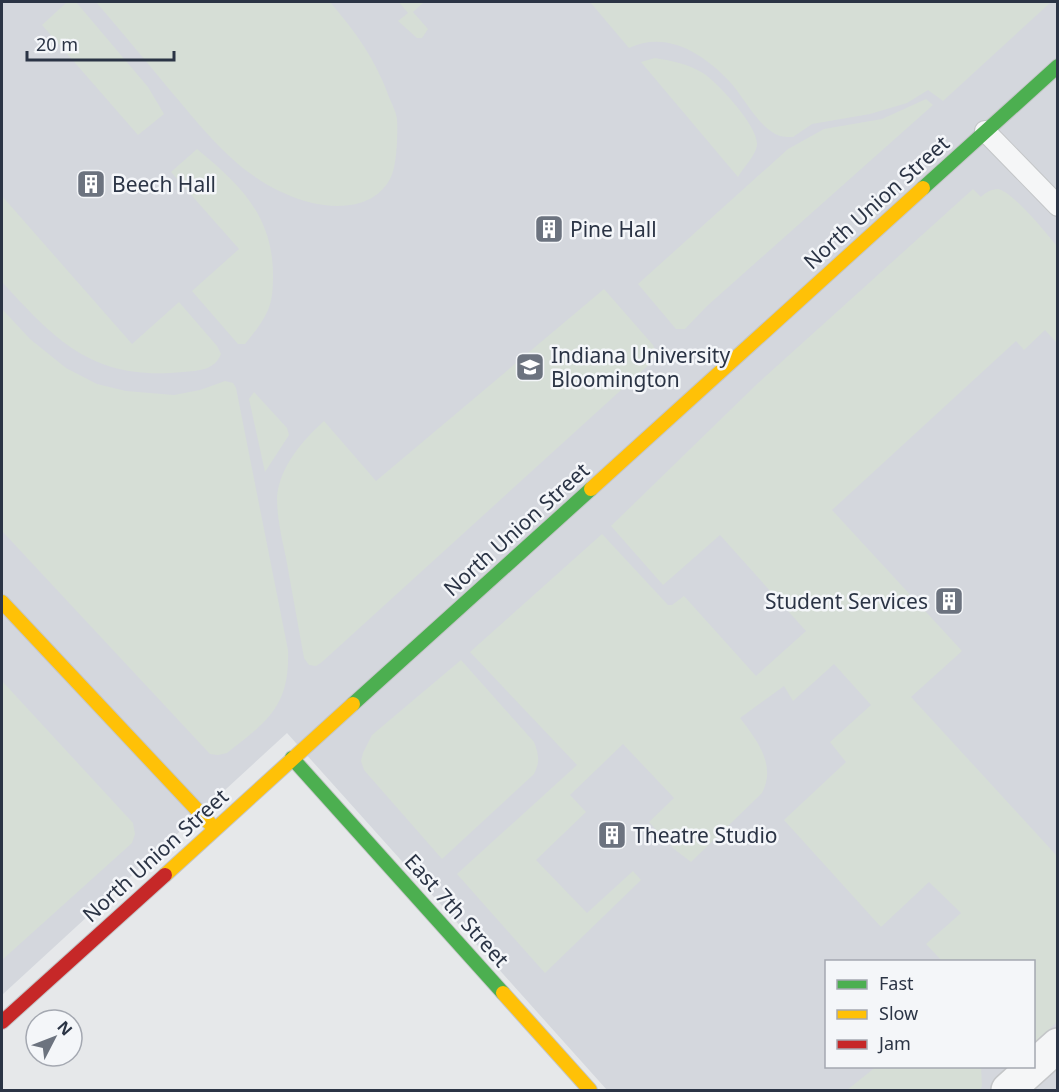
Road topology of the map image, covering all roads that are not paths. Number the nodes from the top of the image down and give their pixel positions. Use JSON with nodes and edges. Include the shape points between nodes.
{"nodes":[{"id":1,"x":1058,"y":66,"type":"edge"},
{"id":2,"x":986,"y":131,"type":"junction"},
{"id":3,"x":1058,"y":206,"type":"edge"},
{"id":4,"x":2,"y":602,"type":"edge"},
{"id":5,"x":292,"y":758,"type":"junction"},
{"id":6,"x":215,"y":829,"type":"junction"},
{"id":7,"x":2,"y":1022,"type":"edge"},
{"id":8,"x":1058,"y":1045,"type":"edge"},
{"id":9,"x":1035,"y":1066,"type":"edge"},
{"id":10,"x":1032,"y":1068,"type":"edge"},
{"id":11,"x":590,"y":1090,"type":"edge"},
{"id":12,"x":1008,"y":1090,"type":"edge"}],
"edges":[{"from":1,"to":2,"type":"street","name":"North Union Street"},
{"from":2,"to":3,"type":"lane"},
{"from":2,"to":5,"type":"street","name":"North Union Street"},
{"from":4,"to":6,"type":"street"},
{"from":5,"to":6,"type":"street","name":"North Union Street"},
{"from":5,"to":11,"type":"street","name":"East 7th Street"},
{"from":6,"to":7,"type":"street","name":"North Union Street"},
{"from":8,"to":9,"type":"street"},
{"from":10,"to":12,"type":"street"}]}
